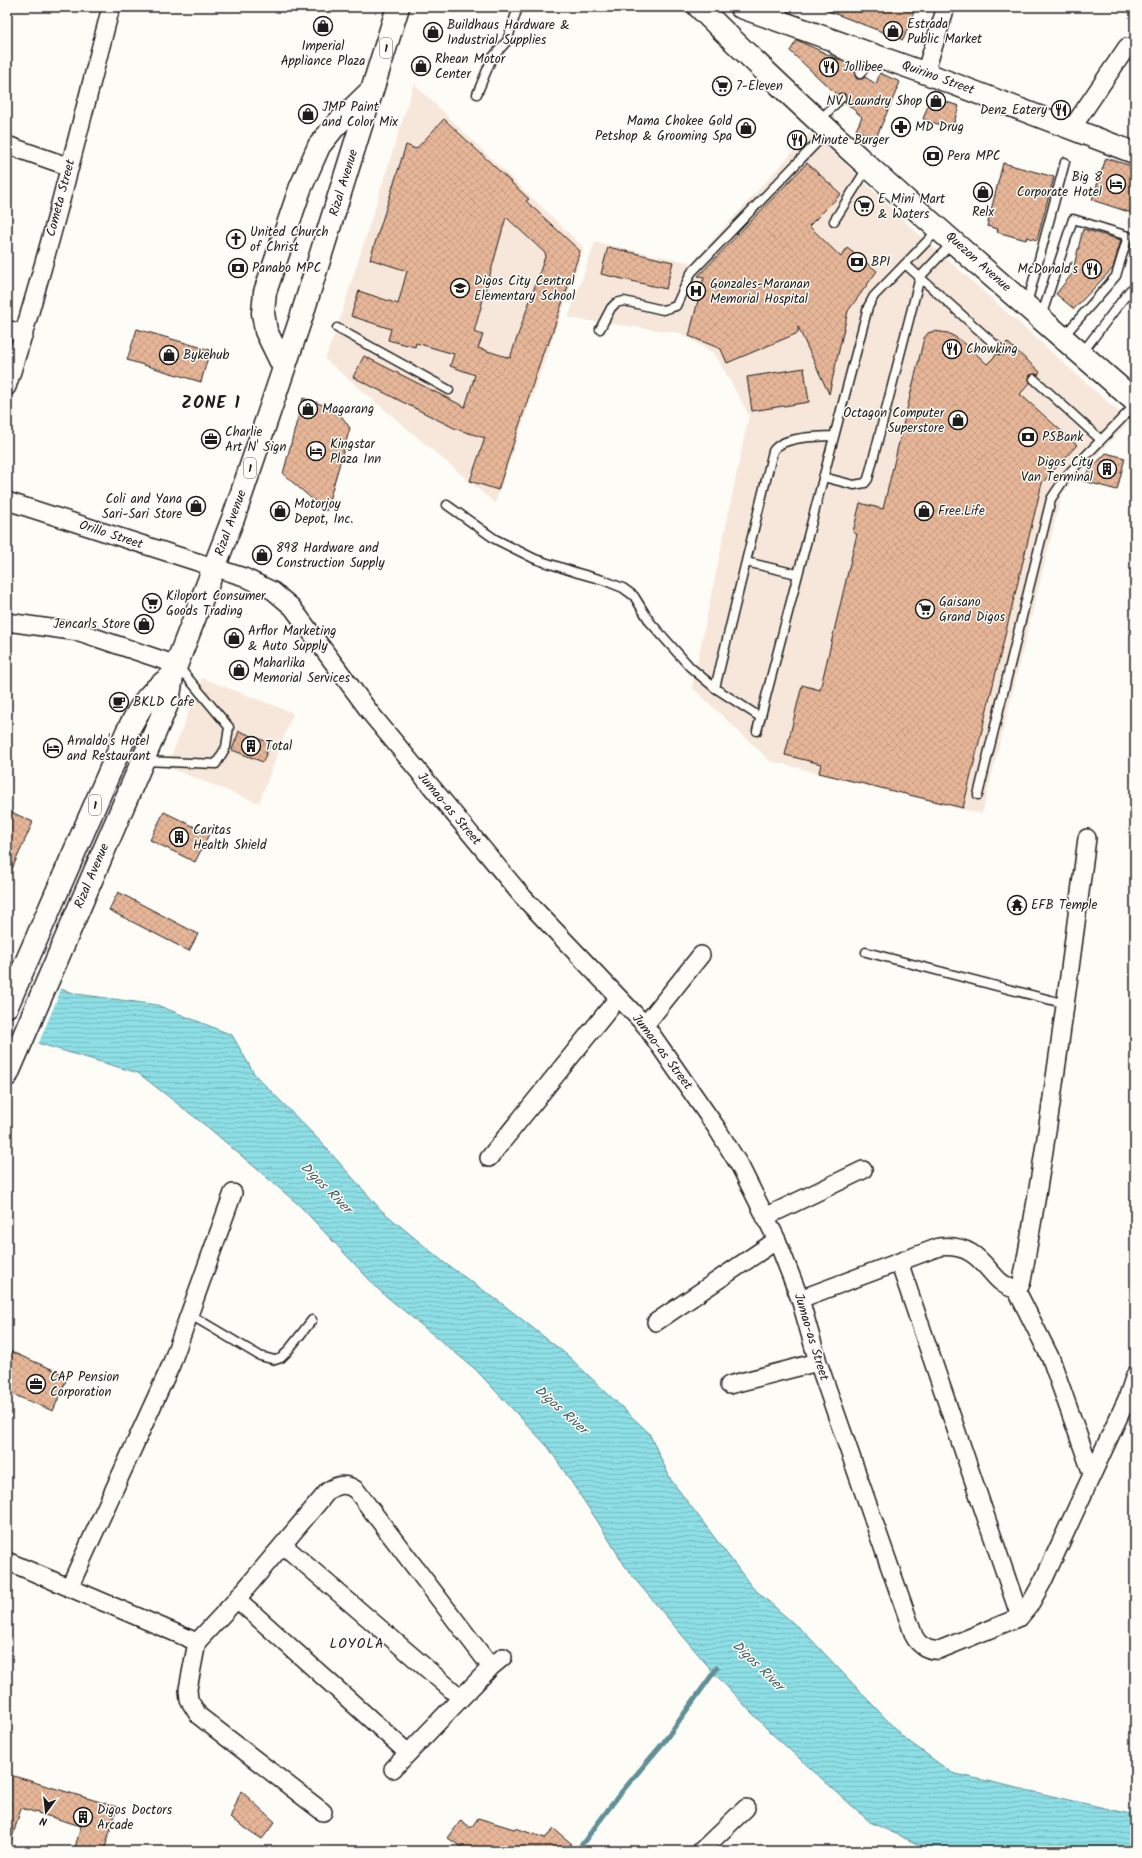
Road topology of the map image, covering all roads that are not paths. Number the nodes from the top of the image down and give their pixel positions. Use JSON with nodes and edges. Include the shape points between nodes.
{"nodes":[{"id":1,"x":111,"y":7,"type":"edge"},
{"id":2,"x":398,"y":7,"type":"edge"},
{"id":3,"x":518,"y":7,"type":"edge"},
{"id":4,"x":699,"y":7,"type":"edge"},
{"id":5,"x":740,"y":7,"type":"edge"},
{"id":6,"x":946,"y":7,"type":"edge"},
{"id":7,"x":783,"y":16,"type":"edge"},
{"id":8,"x":1127,"y":47,"type":"dead end"},
{"id":9,"x":925,"y":73,"type":"junction"},
{"id":10,"x":860,"y":74,"type":"dead end"},
{"id":11,"x":373,"y":89,"type":"junction"},
{"id":12,"x":477,"y":94,"type":"dead end"},
{"id":13,"x":841,"y":98,"type":"dead end"},
{"id":14,"x":824,"y":125,"type":"junction"},
{"id":15,"x":1072,"y":128,"type":"junction"},
{"id":16,"x":7,"y":145,"type":"edge"},
{"id":17,"x":1135,"y":153,"type":"edge"},
{"id":18,"x":1065,"y":162,"type":"dead end"},
{"id":19,"x":869,"y":166,"type":"junction"},
{"id":20,"x":70,"y":167,"type":"junction"},
{"id":21,"x":834,"y":221,"type":"dead end"},
{"id":22,"x":947,"y":235,"type":"junction"},
{"id":23,"x":905,"y":264,"type":"junction"},
{"id":24,"x":920,"y":277,"type":"junction"},
{"id":25,"x":1130,"y":290,"type":"dead end"},
{"id":26,"x":1034,"y":312,"type":"junction"},
{"id":27,"x":337,"y":328,"type":"dead end"},
{"id":28,"x":7,"y":329,"type":"edge"},
{"id":29,"x":600,"y":329,"type":"dead end"},
{"id":30,"x":24,"y":334,"type":"junction"},
{"id":31,"x":1063,"y":337,"type":"junction"},
{"id":32,"x":1001,"y":350,"type":"dead end"},
{"id":33,"x":1082,"y":354,"type":"junction"},
{"id":34,"x":284,"y":368,"type":"junction"},
{"id":35,"x":1034,"y":380,"type":"dead end"},
{"id":36,"x":7,"y":387,"type":"edge"},
{"id":37,"x":450,"y":390,"type":"dead end"},
{"id":38,"x":1135,"y":401,"type":"edge"},
{"id":39,"x":1135,"y":405,"type":"edge"},
{"id":40,"x":834,"y":436,"type":"junction"},
{"id":41,"x":1101,"y":440,"type":"junction"},
{"id":42,"x":823,"y":477,"type":"junction"},
{"id":43,"x":7,"y":501,"type":"edge"},
{"id":44,"x":447,"y":506,"type":"dead end"},
{"id":45,"x":746,"y":562,"type":"junction"},
{"id":46,"x":214,"y":568,"type":"junction"},
{"id":47,"x":797,"y":574,"type":"junction"},
{"id":48,"x":7,"y":622,"type":"edge"},
{"id":49,"x":175,"y":670,"type":"junction"},
{"id":50,"x":715,"y":688,"type":"junction"},
{"id":51,"x":760,"y":717,"type":"junction"},
{"id":52,"x":757,"y":731,"type":"dead end"},
{"id":53,"x":141,"y":760,"type":"junction"},
{"id":54,"x":978,"y":795,"type":"dead end"},
{"id":55,"x":1087,"y":838,"type":"dead end"},
{"id":56,"x":866,"y":952,"type":"dead end"},
{"id":57,"x":701,"y":955,"type":"dead end"},
{"id":58,"x":618,"y":998,"type":"junction"},
{"id":59,"x":1066,"y":1004,"type":"junction"},
{"id":60,"x":7,"y":1005,"type":"edge"},
{"id":61,"x":32,"y":1016,"type":"junction"},
{"id":62,"x":645,"y":1025,"type":"junction"},
{"id":63,"x":10,"y":1068,"type":"edge"},
{"id":64,"x":489,"y":1158,"type":"dead end"},
{"id":65,"x":863,"y":1170,"type":"dead end"},
{"id":66,"x":233,"y":1193,"type":"dead end"},
{"id":67,"x":765,"y":1217,"type":"junction"},
{"id":68,"x":777,"y":1240,"type":"junction"},
{"id":69,"x":899,"y":1262,"type":"junction"},
{"id":70,"x":1016,"y":1289,"type":"junction"},
{"id":71,"x":800,"y":1299,"type":"junction"},
{"id":72,"x":189,"y":1314,"type":"junction"},
{"id":73,"x":312,"y":1320,"type":"dead end"},
{"id":74,"x":656,"y":1322,"type":"dead end"},
{"id":75,"x":818,"y":1362,"type":"junction"},
{"id":76,"x":1135,"y":1375,"type":"edge"},
{"id":77,"x":729,"y":1385,"type":"dead end"},
{"id":78,"x":1092,"y":1474,"type":"junction"},
{"id":79,"x":283,"y":1545,"type":"junction"},
{"id":80,"x":7,"y":1561,"type":"edge"},
{"id":81,"x":69,"y":1588,"type":"junction"},
{"id":82,"x":237,"y":1599,"type":"junction"},
{"id":83,"x":1020,"y":1617,"type":"junction"},
{"id":84,"x":197,"y":1642,"type":"junction"},
{"id":85,"x":462,"y":1698,"type":"junction"},
{"id":86,"x":408,"y":1753,"type":"junction"},
{"id":87,"x":393,"y":1769,"type":"dead end"},
{"id":88,"x":746,"y":1808,"type":"dead end"},
{"id":89,"x":323,"y":1812,"type":"dead end"},
{"id":90,"x":701,"y":1851,"type":"edge"}],
"edges":[{"from":1,"to":20,"type":"street","name":"Cometa Street"},
{"from":2,"to":11,"type":"main road","name":"Rizal Avenue","number":"1"},
{"from":3,"to":12,"type":"lane","via":[[507,42],[492,58]]},
{"from":4,"to":14,"type":"main road","name":"Quezon Avenue"},
{"from":5,"to":7,"type":"street","name":"Quirino Street"},
{"from":6,"to":9,"type":"street"},
{"from":7,"to":9,"type":"street","name":"Quirino Street"},
{"from":7,"to":10,"type":"lane","via":[[864,67]]},
{"from":8,"to":15,"type":"street"},
{"from":9,"to":15,"type":"street","name":"Quirino Street"},
{"from":11,"to":34,"type":"main road","name":"Rizal Avenue","number":"1"},
{"from":11,"to":34,"type":"main road","name":"Rizal Avenue","number":"1","via":[[335,126],[319,146],[300,189],[265,292],[263,313],[266,331]]},
{"from":13,"to":14,"type":"lane"},
{"from":14,"to":19,"type":"main road","name":"Quezon Avenue"},
{"from":14,"to":29,"type":"lane","via":[[692,273],[676,306],[663,310],[624,301],[616,303]]},
{"from":15,"to":17,"type":"street","name":"Quirino Street"},
{"from":16,"to":20,"type":"street"},
{"from":18,"to":26,"type":"lane"},
{"from":19,"to":21,"type":"lane"},
{"from":19,"to":22,"type":"main road","name":"Quezon Avenue"},
{"from":20,"to":30,"type":"street","name":"Cometa Street"},
{"from":22,"to":23,"type":"lane"},
{"from":22,"to":24,"type":"lane"},
{"from":22,"to":26,"type":"main road","name":"Quezon Avenue"},
{"from":23,"to":24,"type":"lane"},
{"from":23,"to":40,"type":"lane","via":[[874,296],[868,307]]},
{"from":24,"to":32,"type":"lane"},
{"from":24,"to":42,"type":"lane","via":[[868,479],[865,483],[854,485]]},
{"from":25,"to":33,"type":"lane"},
{"from":26,"to":31,"type":"main road","name":"Quezon Avenue"},
{"from":26,"to":31,"type":"lane","via":[[1073,219],[1128,236],[1116,276]]},
{"from":27,"to":37,"type":"lane"},
{"from":28,"to":30,"type":"street"},
{"from":30,"to":36,"type":"street","name":"Cometa Street"},
{"from":31,"to":33,"type":"main road","name":"Quezon Avenue"},
{"from":33,"to":38,"type":"main road","name":"Quezon Avenue"},
{"from":34,"to":46,"type":"main road","name":"Rizal Avenue","number":"1"},
{"from":35,"to":41,"type":"lane"},
{"from":39,"to":41,"type":"lane"},
{"from":40,"to":42,"type":"lane"},
{"from":40,"to":45,"type":"lane","via":[[789,440],[777,445],[773,451]]},
{"from":41,"to":54,"type":"lane","via":[[1067,475],[1051,499]]},
{"from":42,"to":47,"type":"lane"},
{"from":43,"to":46,"type":"street","name":"Orillo Street"},
{"from":44,"to":50,"type":"lane","via":[[495,539],[535,559],[623,588],[634,596],[650,622],[670,646]]},
{"from":45,"to":47,"type":"lane"},
{"from":45,"to":50,"type":"lane"},
{"from":46,"to":49,"type":"main road","name":"Rizal Avenue","number":"1"},
{"from":46,"to":58,"type":"street","name":"Jumao-as Street","via":[[258,582],[292,607],[372,715],[522,896]]},
{"from":47,"to":51,"type":"lane"},
{"from":48,"to":49,"type":"street","via":[[79,632],[149,654]]},
{"from":49,"to":53,"type":"main road","name":"Rizal Avenue","number":"1","via":[[168,702]]},
{"from":49,"to":53,"type":"lane","via":[[229,727],[226,747],[216,764]]},
{"from":49,"to":60,"type":"main road","name":"Rizal Avenue","number":"1","via":[[140,706]]},
{"from":50,"to":51,"type":"lane"},
{"from":51,"to":52,"type":"lane"},
{"from":53,"to":61,"type":"main road","name":"Rizal Avenue","number":"1"},
{"from":55,"to":59,"type":"street"},
{"from":56,"to":59,"type":"lane"},
{"from":57,"to":62,"type":"street"},
{"from":58,"to":62,"type":"street","name":"Jumao-as Street"},
{"from":58,"to":64,"type":"street"},
{"from":59,"to":70,"type":"street","via":[[1037,1197],[1022,1281]]},
{"from":60,"to":61,"type":"main road"},
{"from":61,"to":63,"type":"main road","name":"Rizal Avenue","number":"1"},
{"from":62,"to":67,"type":"street","name":"Jumao-as Street","via":[[716,1127],[741,1168]]},
{"from":65,"to":67,"type":"street"},
{"from":66,"to":72,"type":"street"},
{"from":67,"to":68,"type":"street","name":"Jumao-as Street"},
{"from":68,"to":71,"type":"street","name":"Jumao-as Street"},
{"from":68,"to":74,"type":"street"},
{"from":69,"to":70,"type":"street","via":[[939,1247],[954,1246],[980,1259],[1005,1286]]},
{"from":69,"to":71,"type":"street"},
{"from":69,"to":83,"type":"street"},
{"from":70,"to":78,"type":"street","via":[[1051,1359]]},
{"from":71,"to":75,"type":"street","name":"Jumao-as Street"},
{"from":72,"to":73,"type":"lane","via":[[260,1356],[275,1360],[281,1358]]},
{"from":72,"to":81,"type":"street","via":[[171,1365]]},
{"from":75,"to":77,"type":"street"},
{"from":75,"to":83,"type":"street","name":"Jumao-as Street","via":[[916,1640],[927,1648],[939,1650]]},
{"from":76,"to":78,"type":"street","via":[[1127,1399]]},
{"from":78,"to":83,"type":"street","via":[[1043,1581]]},
{"from":79,"to":82,"type":"street"},
{"from":79,"to":85,"type":"street"},
{"from":79,"to":85,"type":"street","via":[[328,1491],[342,1485],[352,1488],[497,1662]]},
{"from":80,"to":81,"type":"street"},
{"from":81,"to":84,"type":"street"},
{"from":82,"to":84,"type":"street"},
{"from":82,"to":86,"type":"street"},
{"from":84,"to":89,"type":"street","via":[[188,1689],[189,1700],[195,1712]]},
{"from":85,"to":86,"type":"street"},
{"from":86,"to":87,"type":"street"},
{"from":88,"to":90,"type":"street"}]}
